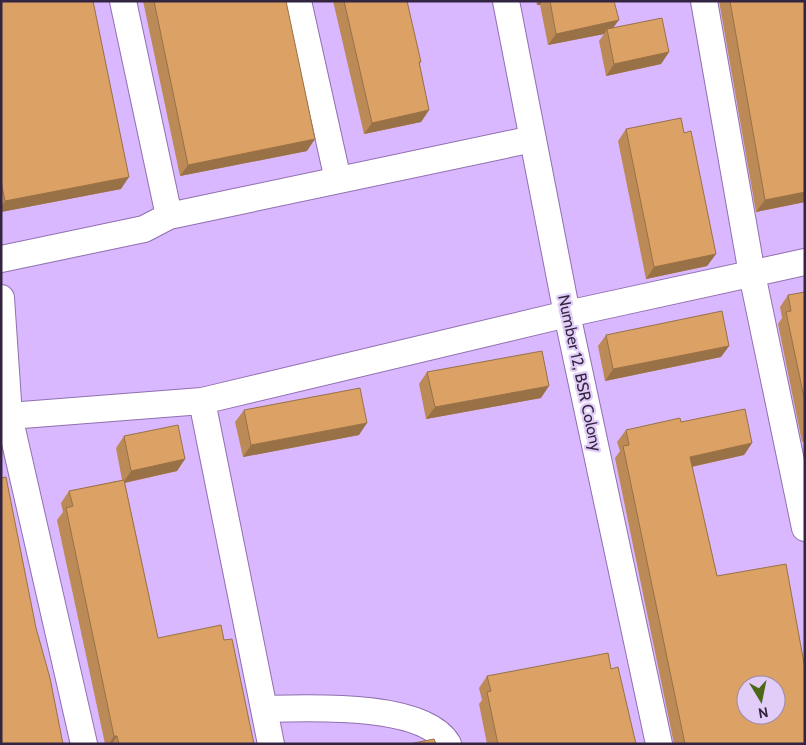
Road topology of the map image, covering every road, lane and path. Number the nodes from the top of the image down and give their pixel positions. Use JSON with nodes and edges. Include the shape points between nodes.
{"nodes":[{"id":1,"x":123,"y":1,"type":"edge"},
{"id":2,"x":298,"y":1,"type":"edge"},
{"id":3,"x":506,"y":1,"type":"edge"},
{"id":4,"x":704,"y":1,"type":"edge"},
{"id":5,"x":533,"y":139,"type":"junction"},
{"id":6,"x":338,"y":180,"type":"junction"},
{"id":7,"x":169,"y":216,"type":"junction"},
{"id":8,"x":1,"y":259,"type":"edge"},
{"id":9,"x":805,"y":262,"type":"edge"},
{"id":10,"x":752,"y":274,"type":"junction"},
{"id":11,"x":1,"y":298,"type":"edge"},
{"id":12,"x":567,"y":314,"type":"junction"},
{"id":13,"x":202,"y":401,"type":"junction"},
{"id":14,"x":4,"y":418,"type":"edge"},
{"id":15,"x":805,"y":528,"type":"edge"},
{"id":16,"x":264,"y":709,"type":"junction"},
{"id":17,"x":84,"y":744,"type":"edge"},
{"id":18,"x":271,"y":744,"type":"edge"},
{"id":19,"x":448,"y":744,"type":"edge"},
{"id":20,"x":659,"y":744,"type":"edge"}],
"edges":[{"from":1,"to":7,"type":"street"},
{"from":2,"to":6,"type":"street"},
{"from":3,"to":5,"type":"street","name":"Number 12, BSR Colony"},
{"from":4,"to":10,"type":"street"},
{"from":5,"to":6,"type":"street"},
{"from":5,"to":12,"type":"street","name":"Number 12, BSR Colony"},
{"from":6,"to":7,"type":"street"},
{"from":7,"to":8,"type":"street","via":[[144,229]]},
{"from":9,"to":10,"type":"street"},
{"from":10,"to":12,"type":"street"},
{"from":10,"to":15,"type":"street"},
{"from":11,"to":14,"type":"street"},
{"from":12,"to":13,"type":"street"},
{"from":12,"to":20,"type":"street","name":"Number 12, BSR Colony"},
{"from":13,"to":14,"type":"street"},
{"from":13,"to":16,"type":"street"},
{"from":14,"to":17,"type":"street"},
{"from":16,"to":18,"type":"street"},
{"from":16,"to":19,"type":"street","via":[[344,708],[395,716],[422,722]]}]}
